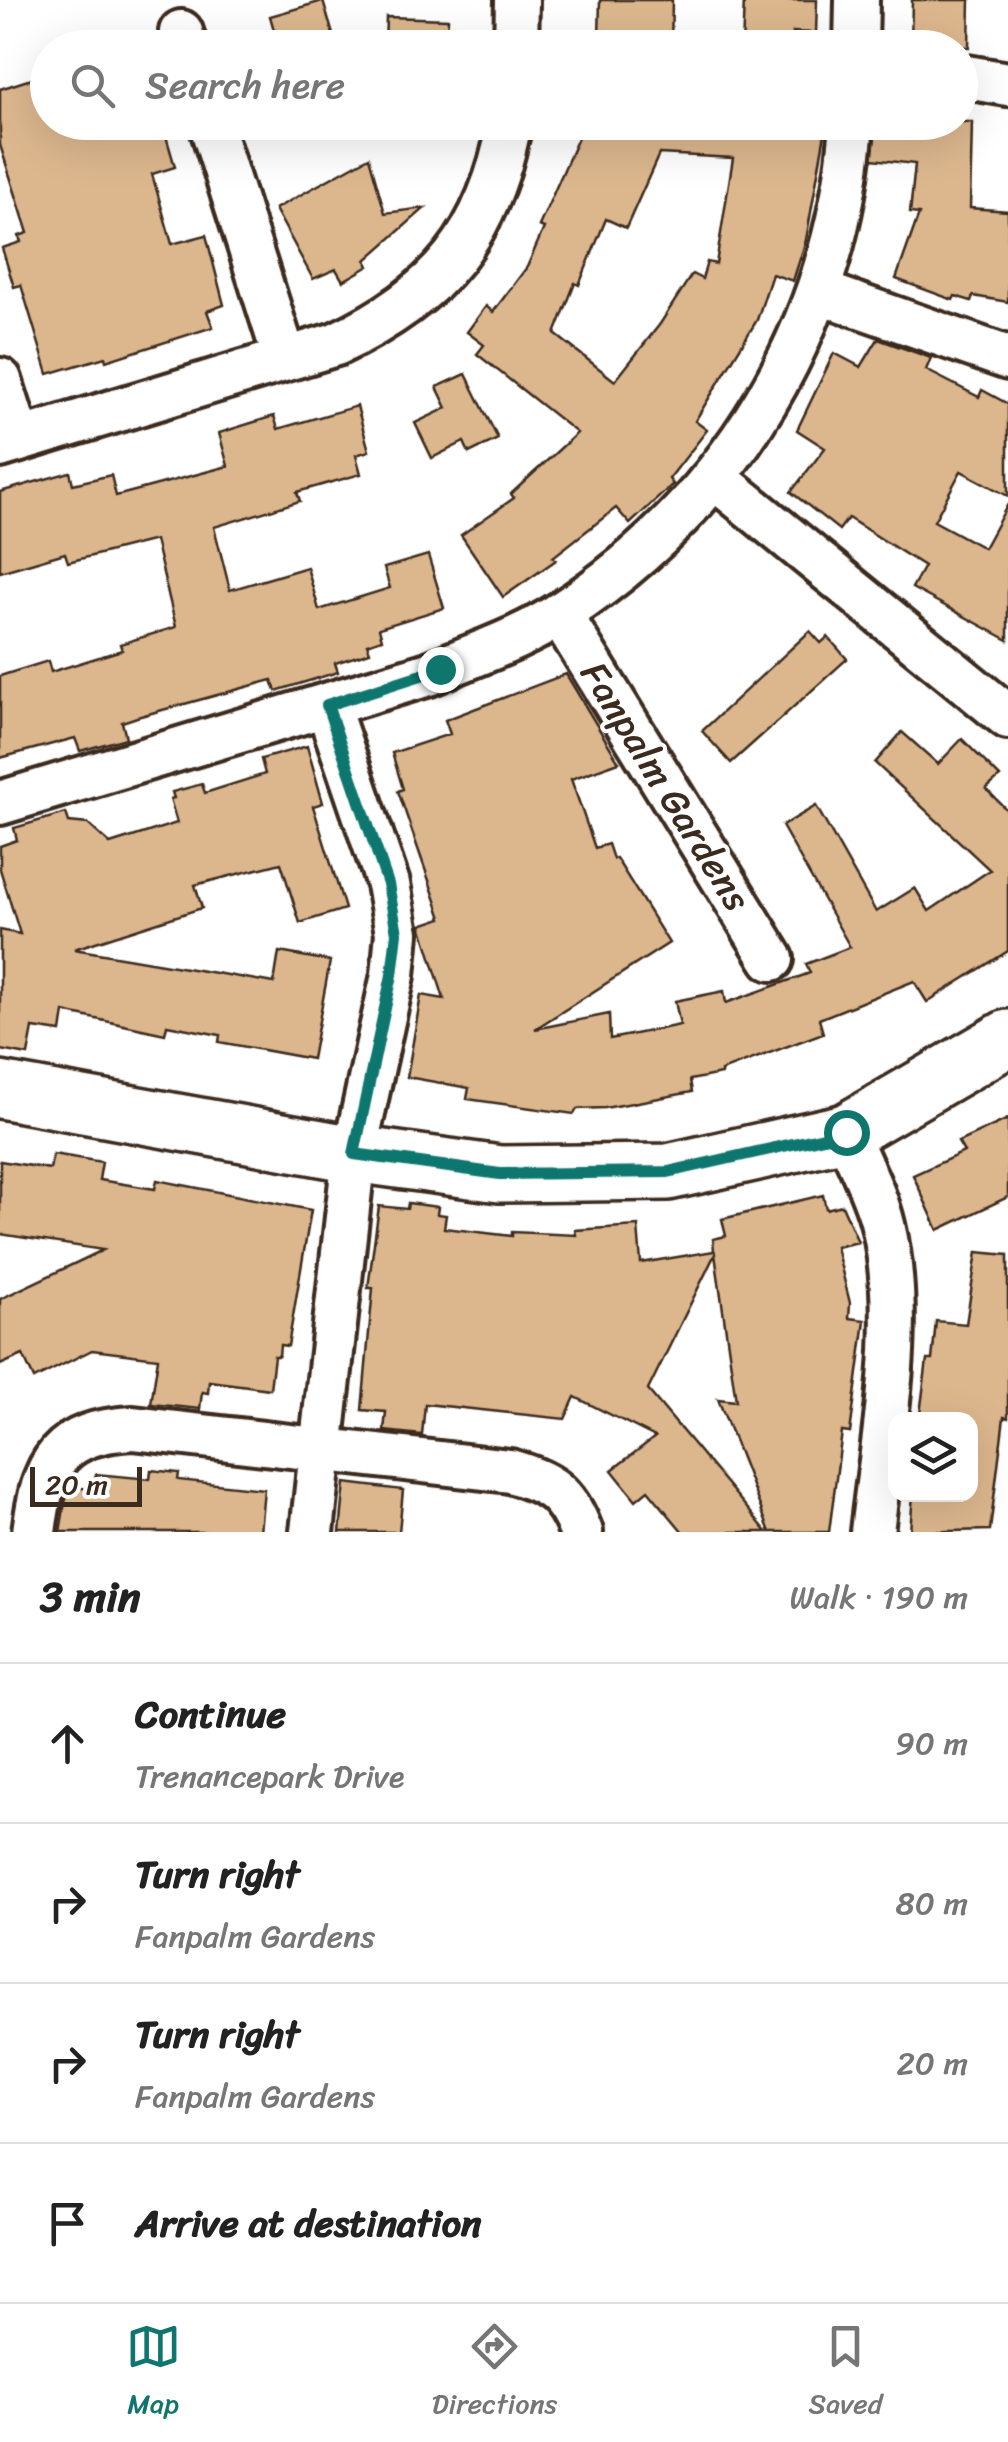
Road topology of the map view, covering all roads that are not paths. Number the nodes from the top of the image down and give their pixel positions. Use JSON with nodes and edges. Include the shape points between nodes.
{"nodes":[{"id":1,"x":517,"y":0,"type":"edge"},
{"id":2,"x":857,"y":0,"type":"edge"},
{"id":3,"x":516,"y":30,"type":"edge"},
{"id":4,"x":856,"y":30,"type":"edge"},
{"id":5,"x":978,"y":79,"type":"edge"},
{"id":6,"x":1008,"y":84,"type":"edge"},
{"id":7,"x":216,"y":140,"type":"edge"},
{"id":8,"x":506,"y":140,"type":"edge"},
{"id":9,"x":850,"y":140,"type":"edge"},
{"id":10,"x":820,"y":292,"type":"junction"},
{"id":11,"x":1008,"y":358,"type":"edge"},
{"id":12,"x":285,"y":359,"type":"junction"},
{"id":13,"x":0,"y":380,"type":"edge"},
{"id":14,"x":9,"y":443,"type":"edge"},
{"id":15,"x":715,"y":478,"type":"junction"},
{"id":16,"x":560,"y":614,"type":"junction"},
{"id":17,"x":327,"y":705,"type":"junction"},
{"id":18,"x":1008,"y":717,"type":"edge"},
{"id":19,"x":0,"y":803,"type":"edge"},
{"id":20,"x":772,"y":959,"type":"dead end"},
{"id":21,"x":1008,"y":1038,"type":"edge"},
{"id":22,"x":0,"y":1090,"type":"edge"},
{"id":23,"x":846,"y":1132,"type":"junction"},
{"id":24,"x":354,"y":1154,"type":"junction"},
{"id":25,"x":321,"y":1452,"type":"junction"},
{"id":26,"x":34,"y":1532,"type":"edge"},
{"id":27,"x":312,"y":1532,"type":"edge"},
{"id":28,"x":581,"y":1532,"type":"edge"},
{"id":29,"x":872,"y":1532,"type":"edge"}],
"edges":[{"from":1,"to":3,"type":"street"},
{"from":2,"to":4,"type":"street"},
{"from":5,"to":6,"type":"street"},
{"from":7,"to":12,"type":"street"},
{"from":8,"to":12,"type":"street","via":[[492,195],[474,230],[416,298],[381,324]]},
{"from":9,"to":10,"type":"street","via":[[841,215]]},
{"from":10,"to":11,"type":"street"},
{"from":10,"to":15,"type":"street","via":[[790,361]]},
{"from":12,"to":14,"type":"street"},
{"from":13,"to":14,"type":"street"},
{"from":15,"to":16,"type":"street","via":[[645,549]]},
{"from":15,"to":18,"type":"street"},
{"from":16,"to":17,"type":"street","via":[[429,674]]},
{"from":16,"to":20,"type":"street","name":"Fanpalm Gardens"},
{"from":17,"to":19,"type":"street"},
{"from":17,"to":24,"type":"street","via":[[388,884],[397,933]]},
{"from":21,"to":23,"type":"street"},
{"from":22,"to":24,"type":"street"},
{"from":23,"to":24,"type":"street","via":[[668,1172],[500,1174]]},
{"from":23,"to":29,"type":"street","via":[[883,1223],[893,1292]]},
{"from":24,"to":25,"type":"street"},
{"from":25,"to":26,"type":"street","via":[[134,1428],[100,1430],[58,1457],[45,1478]]},
{"from":25,"to":27,"type":"street"},
{"from":25,"to":28,"type":"street","via":[[510,1471],[544,1481],[567,1502]]}]}
